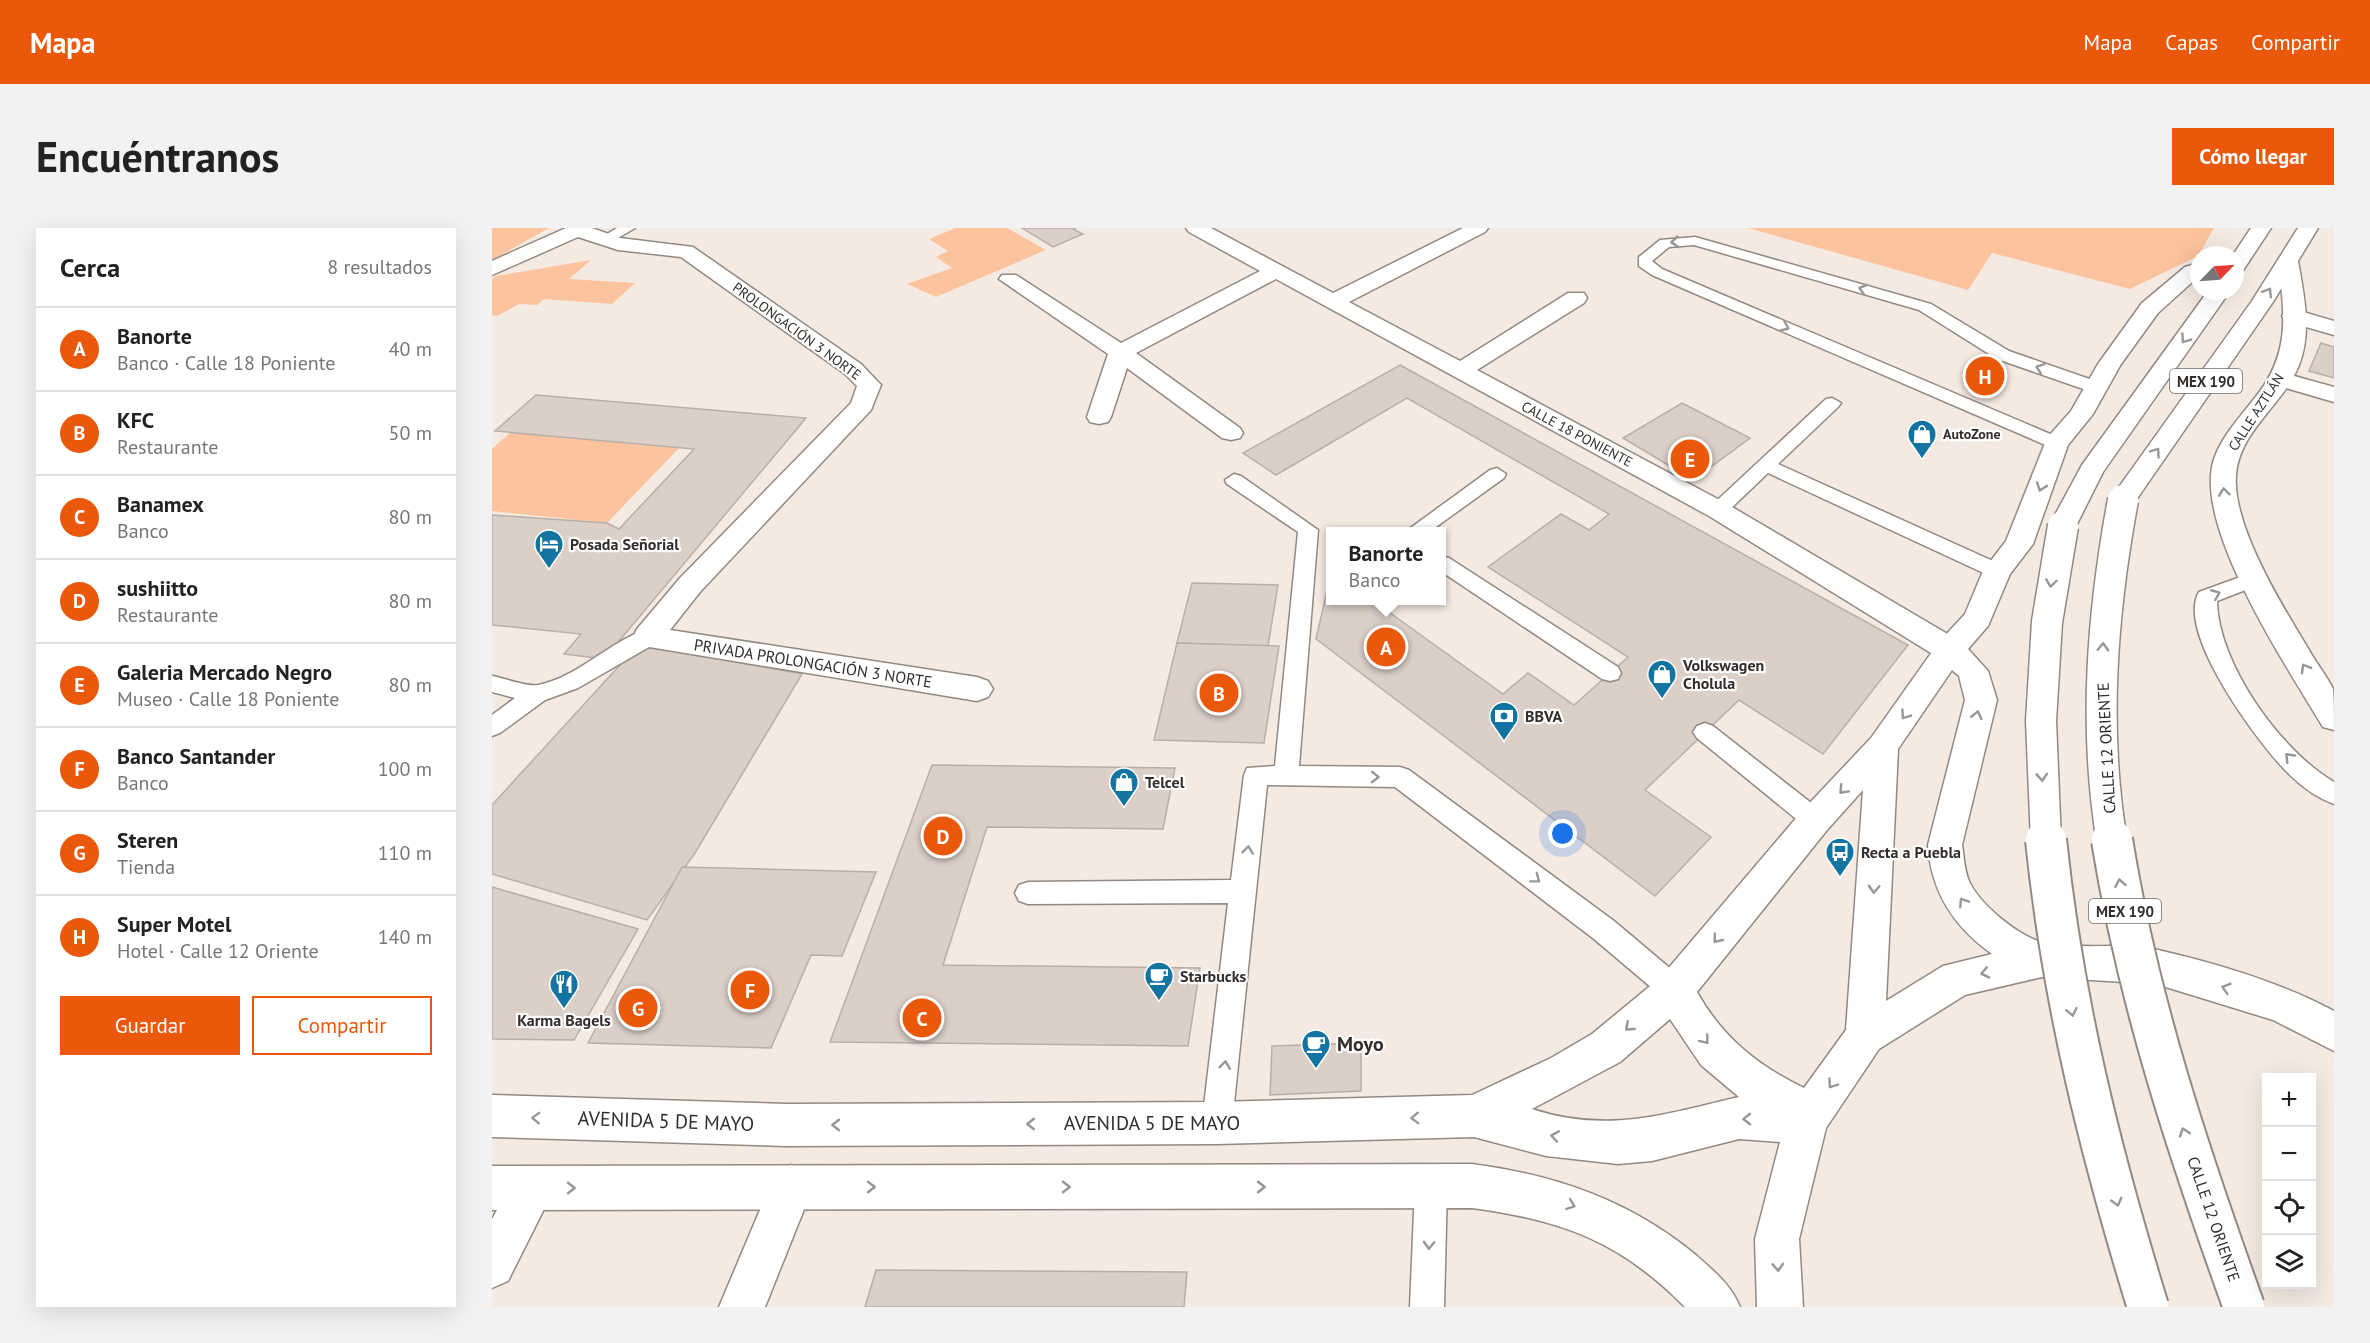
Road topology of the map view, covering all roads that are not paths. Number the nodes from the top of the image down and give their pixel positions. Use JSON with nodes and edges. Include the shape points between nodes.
{"nodes":[{"id":1,"x":628,"y":228,"type":"edge"},
{"id":2,"x":1196,"y":228,"type":"edge"},
{"id":3,"x":1478,"y":228,"type":"edge"},
{"id":4,"x":2261,"y":228,"type":"edge"},
{"id":5,"x":2308,"y":228,"type":"edge"},
{"id":6,"x":580,"y":230,"type":"edge"},
{"id":7,"x":604,"y":240,"type":"junction"},
{"id":8,"x":2244,"y":252,"type":"edge"},
{"id":9,"x":2288,"y":261,"type":"junction"},
{"id":10,"x":492,"y":269,"type":"edge"},
{"id":11,"x":1276,"y":271,"type":"junction"},
{"id":12,"x":2190,"y":272,"type":"edge"},
{"id":13,"x":1009,"y":279,"type":"dead end"},
{"id":14,"x":1576,"y":298,"type":"dead end"},
{"id":15,"x":2213,"y":300,"type":"edge"},
{"id":16,"x":1333,"y":302,"type":"junction"},
{"id":17,"x":2293,"y":316,"type":"junction"},
{"id":18,"x":2334,"y":328,"type":"edge"},
{"id":19,"x":1120,"y":352,"type":"junction"},
{"id":20,"x":1460,"y":371,"type":"junction"},
{"id":21,"x":2280,"y":379,"type":"junction"},
{"id":22,"x":2095,"y":387,"type":"junction"},
{"id":23,"x":2334,"y":395,"type":"edge"},
{"id":24,"x":1832,"y":403,"type":"dead end"},
{"id":25,"x":1099,"y":417,"type":"dead end"},
{"id":26,"x":1231,"y":433,"type":"dead end"},
{"id":27,"x":2056,"y":443,"type":"junction"},
{"id":28,"x":1768,"y":466,"type":"junction"},
{"id":29,"x":1497,"y":474,"type":"dead end"},
{"id":30,"x":1234,"y":480,"type":"dead end"},
{"id":31,"x":1718,"y":510,"type":"junction"},
{"id":32,"x":1421,"y":527,"type":"edge"},
{"id":33,"x":1446,"y":565,"type":"edge"},
{"id":34,"x":1997,"y":571,"type":"junction"},
{"id":35,"x":2254,"y":579,"type":"junction"},
{"id":36,"x":648,"y":637,"type":"junction"},
{"id":37,"x":1950,"y":651,"type":"junction"},
{"id":38,"x":1610,"y":673,"type":"dead end"},
{"id":39,"x":492,"y":684,"type":"edge"},
{"id":40,"x":977,"y":689,"type":"dead end"},
{"id":41,"x":537,"y":694,"type":"junction"},
{"id":42,"x":2334,"y":718,"type":"edge"},
{"id":43,"x":492,"y":727,"type":"edge"},
{"id":44,"x":1705,"y":732,"type":"dead end"},
{"id":45,"x":1882,"y":747,"type":"junction"},
{"id":46,"x":1286,"y":776,"type":"junction"},
{"id":47,"x":2334,"y":794,"type":"edge"},
{"id":48,"x":1815,"y":820,"type":"junction"},
{"id":49,"x":1244,"y":891,"type":"junction"},
{"id":50,"x":1028,"y":893,"type":"dead end"},
{"id":51,"x":2042,"y":960,"type":"junction"},
{"id":52,"x":1675,"y":990,"type":"junction"},
{"id":53,"x":2334,"y":1032,"type":"edge"},
{"id":54,"x":1865,"y":1036,"type":"junction"},
{"id":55,"x":492,"y":1116,"type":"edge"},
{"id":56,"x":1474,"y":1116,"type":"junction"},
{"id":57,"x":1808,"y":1119,"type":"junction"},
{"id":58,"x":1217,"y":1123,"type":"junction"},
{"id":59,"x":791,"y":1187,"type":"junction"},
{"id":60,"x":1431,"y":1187,"type":"junction"},
{"id":61,"x":512,"y":1188,"type":"edge"},
{"id":62,"x":492,"y":1265,"type":"edge"},
{"id":63,"x":742,"y":1307,"type":"edge"},
{"id":64,"x":1427,"y":1307,"type":"edge"},
{"id":65,"x":1717,"y":1307,"type":"edge"},
{"id":66,"x":1780,"y":1307,"type":"edge"},
{"id":67,"x":2148,"y":1307,"type":"edge"},
{"id":68,"x":2244,"y":1307,"type":"edge"}],
"edges":[{"from":1,"to":7,"type":"lane"},
{"from":2,"to":11,"type":"main road","name":"CALLE 18 PONIENTE"},
{"from":3,"to":16,"type":"main road"},
{"from":4,"to":8,"type":"main road"},
{"from":5,"to":9,"type":"main road","name":"CALLE 12 ORIENTE","number":"MEX 190"},
{"from":6,"to":7,"type":"main road","name":"PROLONGACIÓN 3 NORTE"},
{"from":6,"to":10,"type":"main road"},
{"from":7,"to":36,"type":"main road","name":"PROLONGACIÓN 3 NORTE","via":[[686,251],[854,369],[869,385],[862,405],[690,585]]},
{"from":9,"to":17,"type":"main road","name":"CALLE AZTLÁN"},
{"from":68,"to":9,"type":"main road","name":"CALLE 12 ORIENTE","number":"MEX 190","one_way":true,"bridge":true,"via":[[2163,1067],[2129,934],[2109,823],[2103,747],[2104,620],[2123,500]]},
{"from":11,"to":16,"type":"main road","name":"CALLE 18 PONIENTE"},
{"from":11,"to":19,"type":"main road"},
{"from":12,"to":22,"type":"main road","via":[[2150,308]]},
{"from":13,"to":19,"type":"main road"},
{"from":14,"to":20,"type":"main road"},
{"from":15,"to":67,"type":"main road","number":"MEX 190","one_way":true,"bridge":true,"via":[[2091,471],[2063,526],[2045,625],[2040,694],[2041,774],[2064,975],[2091,1106]]},
{"from":16,"to":20,"type":"main road","name":"CALLE 18 PONIENTE"},
{"from":17,"to":18,"type":"main road"},
{"from":17,"to":21,"type":"main road","name":"CALLE AZTLÁN","via":[[2293,348]]},
{"from":19,"to":25,"type":"main road"},
{"from":19,"to":26,"type":"main road"},
{"from":20,"to":31,"type":"main road","name":"CALLE 18 PONIENTE"},
{"from":21,"to":23,"type":"main road"},
{"from":35,"to":21,"type":"main road","name":"CALLE AZTLÁN","one_way":true,"via":[[2231,526],[2223,476],[2228,454]]},
{"from":22,"to":27,"type":"main road","via":[[2081,414]]},
{"from":22,"to":27,"type":"lane","one_way":true,"via":[[2003,355],[1925,307],[1695,241],[1665,243],[1644,260],[1646,266],[1657,272]]},
{"from":24,"to":28,"type":"lane"},
{"from":27,"to":34,"type":"main road","one_way":true,"via":[[2019,544]]},
{"from":28,"to":31,"type":"lane"},
{"from":28,"to":34,"type":"lane"},
{"from":29,"to":32,"type":"lane"},
{"from":30,"to":46,"type":"lane","via":[[1308,530]]},
{"from":31,"to":37,"type":"main road","name":"CALLE 18 PONIENTE"},
{"from":33,"to":38,"type":"lane"},
{"from":34,"to":37,"type":"main road","via":[[1978,619]]},
{"from":42,"to":35,"type":"main road","name":"CALLE AZTLÁN","one_way":true},
{"from":47,"to":35,"type":"lane","one_way":true,"via":[[2320,787],[2285,754],[2250,711],[2210,637],[2206,597]]},
{"from":36,"to":40,"type":"main road","name":"PRIVADA PROLONGACIÓN 3 NORTE"},
{"from":36,"to":41,"type":"lane","via":[[570,682]]},
{"from":37,"to":45,"type":"main road","one_way":true},
{"from":51,"to":37,"type":"main road","name":"CALLE 18 PONIENTE","one_way":true,"via":[[2014,950],[1986,931],[1966,909],[1951,882],[1945,845],[1980,700],[1973,671]]},
{"from":39,"to":41,"type":"lane"},
{"from":41,"to":43,"type":"lane"},
{"from":44,"to":48,"type":"lane"},
{"from":45,"to":48,"type":"main road","one_way":true},
{"from":45,"to":54,"type":"main road","one_way":true},
{"from":49,"to":46,"type":"lane","one_way":true,"via":[[1256,775]]},
{"from":46,"to":52,"type":"lane","one_way":true,"via":[[1400,777],[1604,930]]},
{"from":48,"to":52,"type":"main road","one_way":true},
{"from":49,"to":50,"type":"lane"},
{"from":58,"to":49,"type":"lane","one_way":true},
{"from":53,"to":51,"type":"main road","one_way":true,"via":[[2282,1004],[2156,967]]},
{"from":51,"to":54,"type":"main road","one_way":true,"via":[[1957,979]]},
{"from":52,"to":56,"type":"main road","one_way":true,"via":[[1606,1047],[1565,1072]]},
{"from":52,"to":57,"type":"main road","one_way":true,"via":[[1687,1014],[1722,1061]]},
{"from":54,"to":57,"type":"main road","one_way":true},
{"from":58,"to":55,"type":"main road","name":"AVENIDA 5 DE MAYO","one_way":true,"via":[[787,1125]]},
{"from":57,"to":56,"type":"main road","name":"AVENIDA 5 DE MAYO","one_way":true,"via":[[1739,1118],[1652,1140],[1618,1143],[1546,1135]]},
{"from":56,"to":58,"type":"main road","name":"AVENIDA 5 DE MAYO","one_way":true},
{"from":57,"to":66,"type":"main road","one_way":true,"via":[[1777,1239]]},
{"from":59,"to":60,"type":"main road","one_way":true},
{"from":61,"to":59,"type":"main road","one_way":true},
{"from":59,"to":63,"type":"main road"},
{"from":60,"to":64,"type":"lane","one_way":true},
{"from":60,"to":65,"type":"main road","one_way":true,"via":[[1516,1190],[1559,1200],[1601,1216],[1690,1278]]},
{"from":61,"to":62,"type":"main road"}]}
